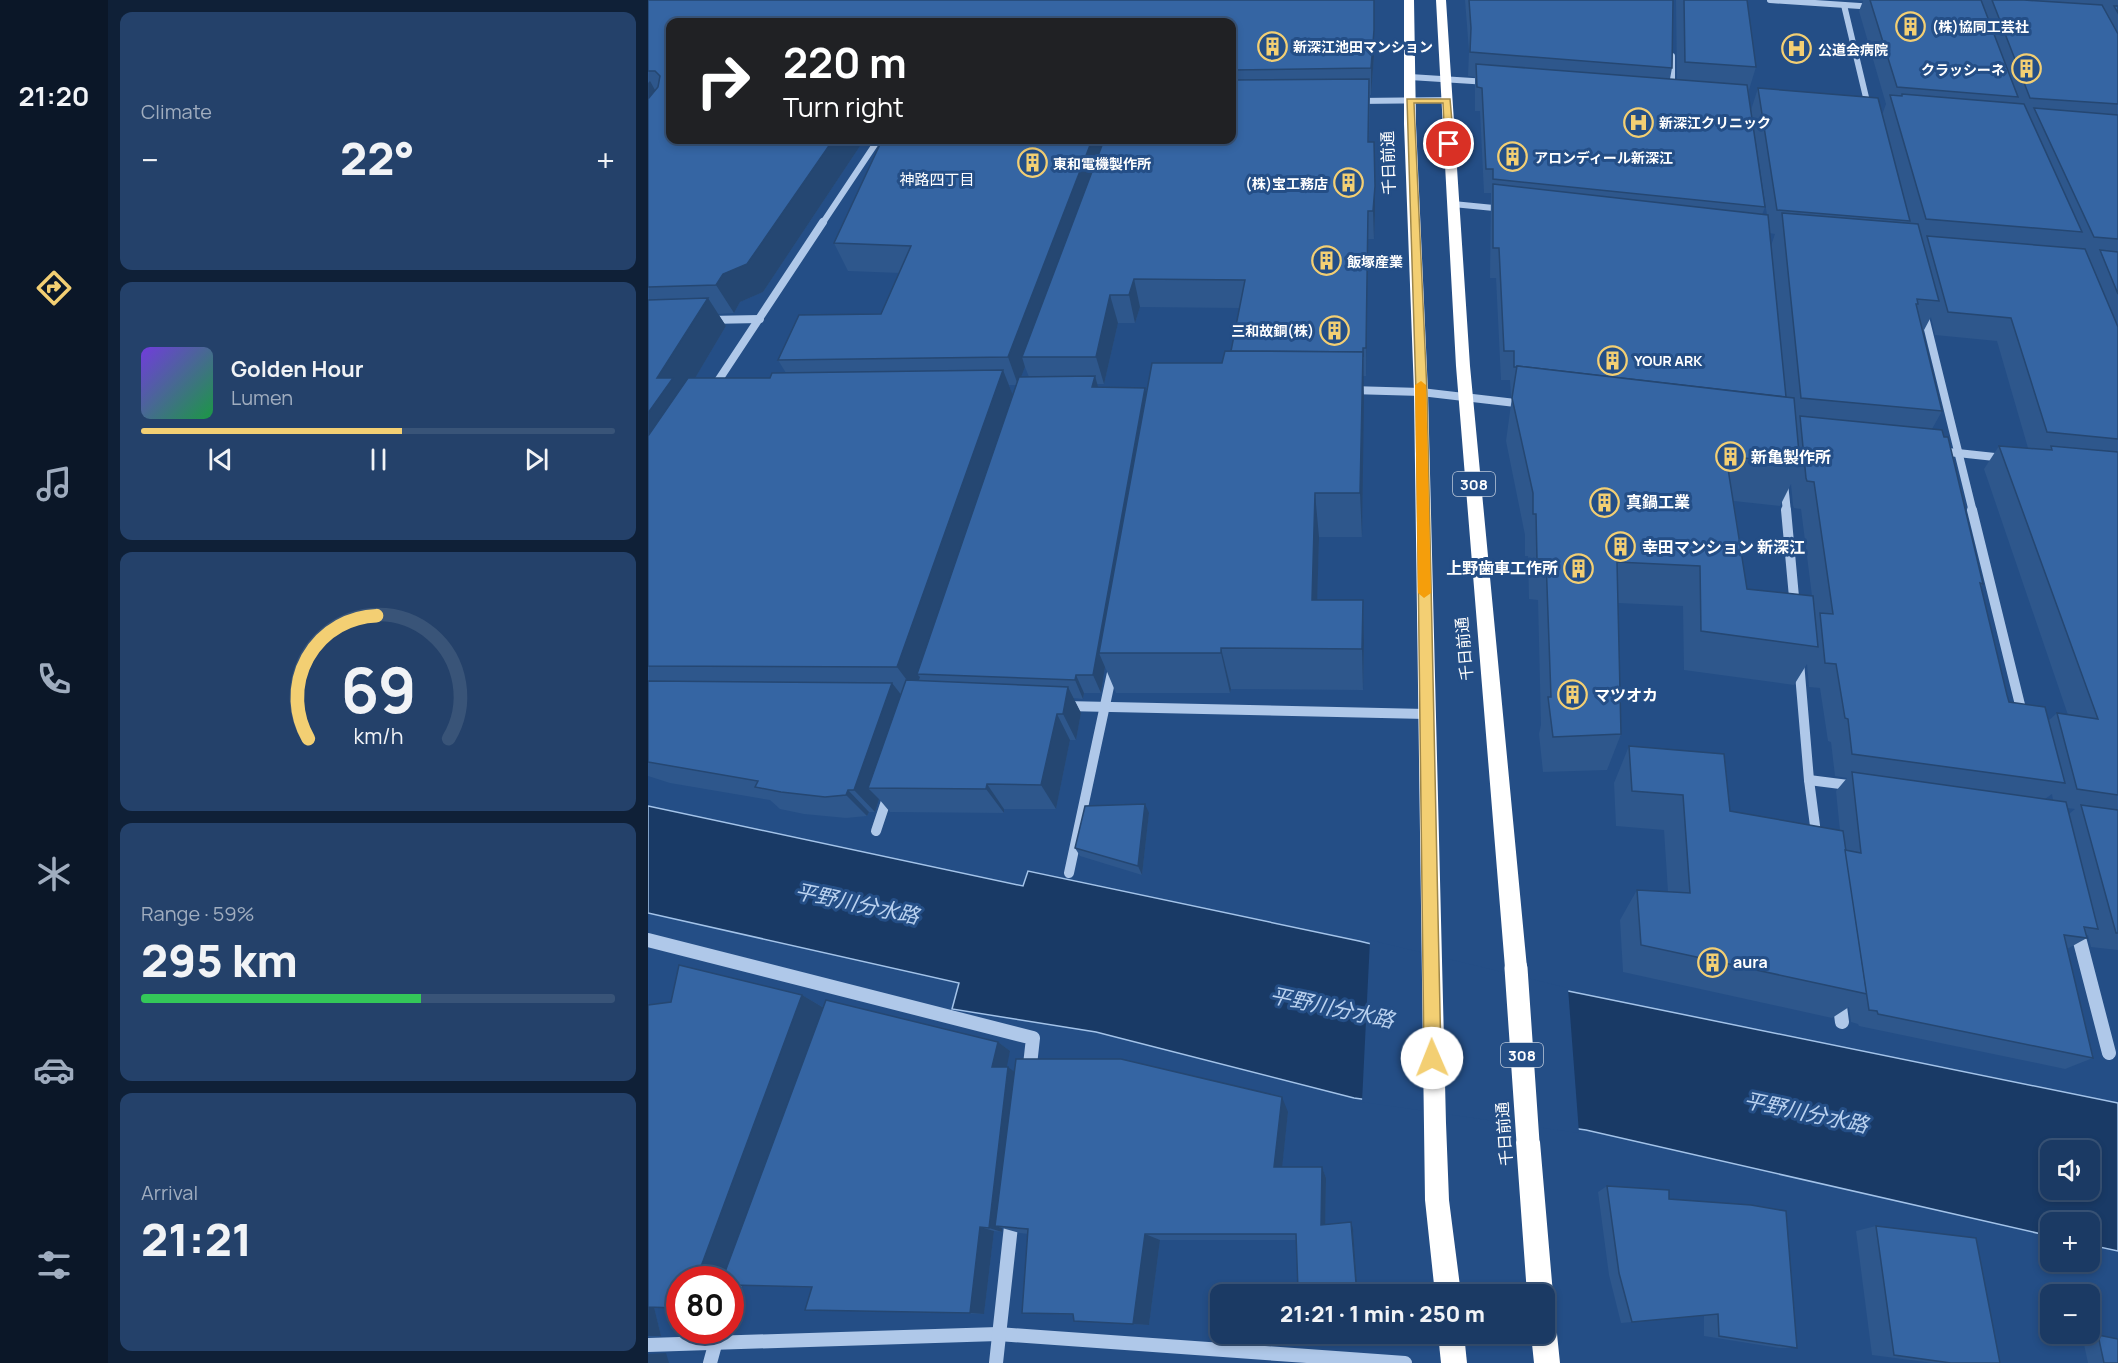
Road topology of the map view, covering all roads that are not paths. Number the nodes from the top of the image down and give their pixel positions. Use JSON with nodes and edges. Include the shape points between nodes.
{"nodes":[{"id":1,"x":1409,"y":0,"type":"edge"},
{"id":2,"x":1441,"y":0,"type":"edge"},
{"id":3,"x":1770,"y":0,"type":"edge"},
{"id":4,"x":1844,"y":5,"type":"junction"},
{"id":5,"x":1880,"y":7,"type":"edge"},
{"id":6,"x":1672,"y":44,"type":"edge"},
{"id":7,"x":1410,"y":76,"type":"junction"},
{"id":8,"x":1446,"y":78,"type":"junction"},
{"id":9,"x":1497,"y":83,"type":"edge"},
{"id":10,"x":1660,"y":97,"type":"edge"},
{"id":11,"x":1672,"y":98,"type":"junction"},
{"id":12,"x":1682,"y":99,"type":"edge"},
{"id":13,"x":1410,"y":100,"type":"junction"},
{"id":14,"x":1447,"y":100,"type":"junction"},
{"id":15,"x":1346,"y":101,"type":"edge"},
{"id":16,"x":1859,"y":112,"type":"edge"},
{"id":17,"x":1870,"y":113,"type":"junction"},
{"id":18,"x":1881,"y":114,"type":"edge"},
{"id":19,"x":1873,"y":124,"type":"edge"},
{"id":20,"x":875,"y":144,"type":"edge"},
{"id":21,"x":1454,"y":204,"type":"junction"},
{"id":22,"x":1518,"y":211,"type":"edge"},
{"id":23,"x":1920,"y":297,"type":"edge"},
{"id":24,"x":760,"y":319,"type":"junction"},
{"id":25,"x":704,"y":321,"type":"edge"},
{"id":26,"x":1335,"y":390,"type":"edge"},
{"id":27,"x":1421,"y":392,"type":"junction"},
{"id":28,"x":721,"y":395,"type":"edge"},
{"id":29,"x":1466,"y":397,"type":"junction"},
{"id":30,"x":1539,"y":406,"type":"edge"},
{"id":31,"x":1923,"y":450,"type":"edge"},
{"id":32,"x":1959,"y":453,"type":"junction"},
{"id":33,"x":2016,"y":459,"type":"edge"},
{"id":34,"x":1783,"y":472,"type":"edge"},
{"id":35,"x":1795,"y":614,"type":"edge"},
{"id":36,"x":1798,"y":649,"type":"edge"},
{"id":37,"x":1114,"y":661,"type":"edge"},
{"id":38,"x":1048,"y":705,"type":"edge"},
{"id":39,"x":1106,"y":707,"type":"junction"},
{"id":40,"x":1426,"y":714,"type":"junction"},
{"id":41,"x":2027,"y":731,"type":"edge"},
{"id":42,"x":1809,"y":780,"type":"junction"},
{"id":43,"x":891,"y":787,"type":"edge"},
{"id":44,"x":1868,"y":788,"type":"edge"},
{"id":45,"x":876,"y":831,"type":"dead end"},
{"id":46,"x":1819,"y":849,"type":"edge"},
{"id":47,"x":1069,"y":873,"type":"dead end"},
{"id":48,"x":2073,"y":915,"type":"edge"},
{"id":49,"x":648,"y":940,"type":"edge"},
{"id":50,"x":1838,"y":987,"type":"edge"},
{"id":51,"x":1842,"y":1022,"type":"edge"},
{"id":52,"x":2109,"y":1053,"type":"dead end"},
{"id":53,"x":1027,"y":1085,"type":"edge"},
{"id":54,"x":1013,"y":1204,"type":"edge"},
{"id":55,"x":1447,"y":1284,"type":"edge"},
{"id":56,"x":1539,"y":1284,"type":"edge"},
{"id":57,"x":998,"y":1334,"type":"junction"},
{"id":58,"x":744,"y":1337,"type":"edge"},
{"id":59,"x":666,"y":1343,"type":"edge"},
{"id":60,"x":714,"y":1344,"type":"edge"},
{"id":61,"x":1452,"y":1344,"type":"edge"},
{"id":62,"x":1545,"y":1344,"type":"edge"},
{"id":63,"x":648,"y":1345,"type":"edge"},
{"id":64,"x":710,"y":1363,"type":"edge"},
{"id":65,"x":996,"y":1363,"type":"edge"},
{"id":66,"x":1405,"y":1363,"type":"edge"},
{"id":67,"x":1454,"y":1363,"type":"edge"},
{"id":68,"x":1547,"y":1363,"type":"edge"}],
"edges":[{"from":1,"to":7,"type":"highway","name":"千日前通"},
{"from":2,"to":8,"type":"highway","name":"千日前通","number":"308"},
{"from":3,"to":4,"type":"street"},
{"from":4,"to":5,"type":"street"},
{"from":4,"to":17,"type":"street"},
{"from":6,"to":11,"type":"street"},
{"from":7,"to":8,"type":"street"},
{"from":7,"to":13,"type":"highway","name":"千日前通"},
{"from":8,"to":9,"type":"street"},
{"from":8,"to":14,"type":"highway","name":"千日前通","number":"308"},
{"from":10,"to":11,"type":"street"},
{"from":11,"to":12,"type":"street"},
{"from":13,"to":14,"type":"street"},
{"from":13,"to":15,"type":"street"},
{"from":13,"to":27,"type":"highway","name":"千日前通"},
{"from":14,"to":21,"type":"highway","name":"千日前通","number":"308"},
{"from":16,"to":17,"type":"street"},
{"from":17,"to":18,"type":"street"},
{"from":17,"to":19,"type":"street"},
{"from":20,"to":24,"type":"street"},
{"from":21,"to":22,"type":"street"},
{"from":21,"to":29,"type":"highway","name":"千日前通","number":"308"},
{"from":23,"to":32,"type":"street"},
{"from":24,"to":25,"type":"street"},
{"from":24,"to":28,"type":"street","via":[[709,395]]},
{"from":26,"to":27,"type":"street"},
{"from":27,"to":29,"type":"street"},
{"from":27,"to":40,"type":"highway","name":"千日前通"},
{"from":29,"to":30,"type":"street"},
{"from":29,"to":56,"type":"highway","name":"千日前通","number":"308","bridge":true},
{"from":31,"to":32,"type":"street"},
{"from":32,"to":33,"type":"street"},
{"from":32,"to":41,"type":"street"},
{"from":34,"to":35,"type":"street"},
{"from":36,"to":42,"type":"street"},
{"from":37,"to":39,"type":"street"},
{"from":38,"to":39,"type":"street"},
{"from":39,"to":40,"type":"street"},
{"from":39,"to":47,"type":"street"},
{"from":40,"to":55,"type":"highway","name":"千日前通","via":[[1434,1123],[1437,1200]]},
{"from":42,"to":44,"type":"street"},
{"from":42,"to":46,"type":"street"},
{"from":43,"to":45,"type":"street"},
{"from":48,"to":52,"type":"street"},
{"from":49,"to":53,"type":"street","via":[[838,994],[1033,1038]]},
{"from":50,"to":51,"type":"street"},
{"from":54,"to":57,"type":"street"},
{"from":57,"to":58,"type":"street"},
{"from":57,"to":65,"type":"street"},
{"from":57,"to":66,"type":"street"},
{"from":59,"to":63,"type":"street"},
{"from":60,"to":64,"type":"street"},
{"from":61,"to":67,"type":"highway"},
{"from":62,"to":68,"type":"highway"}]}
